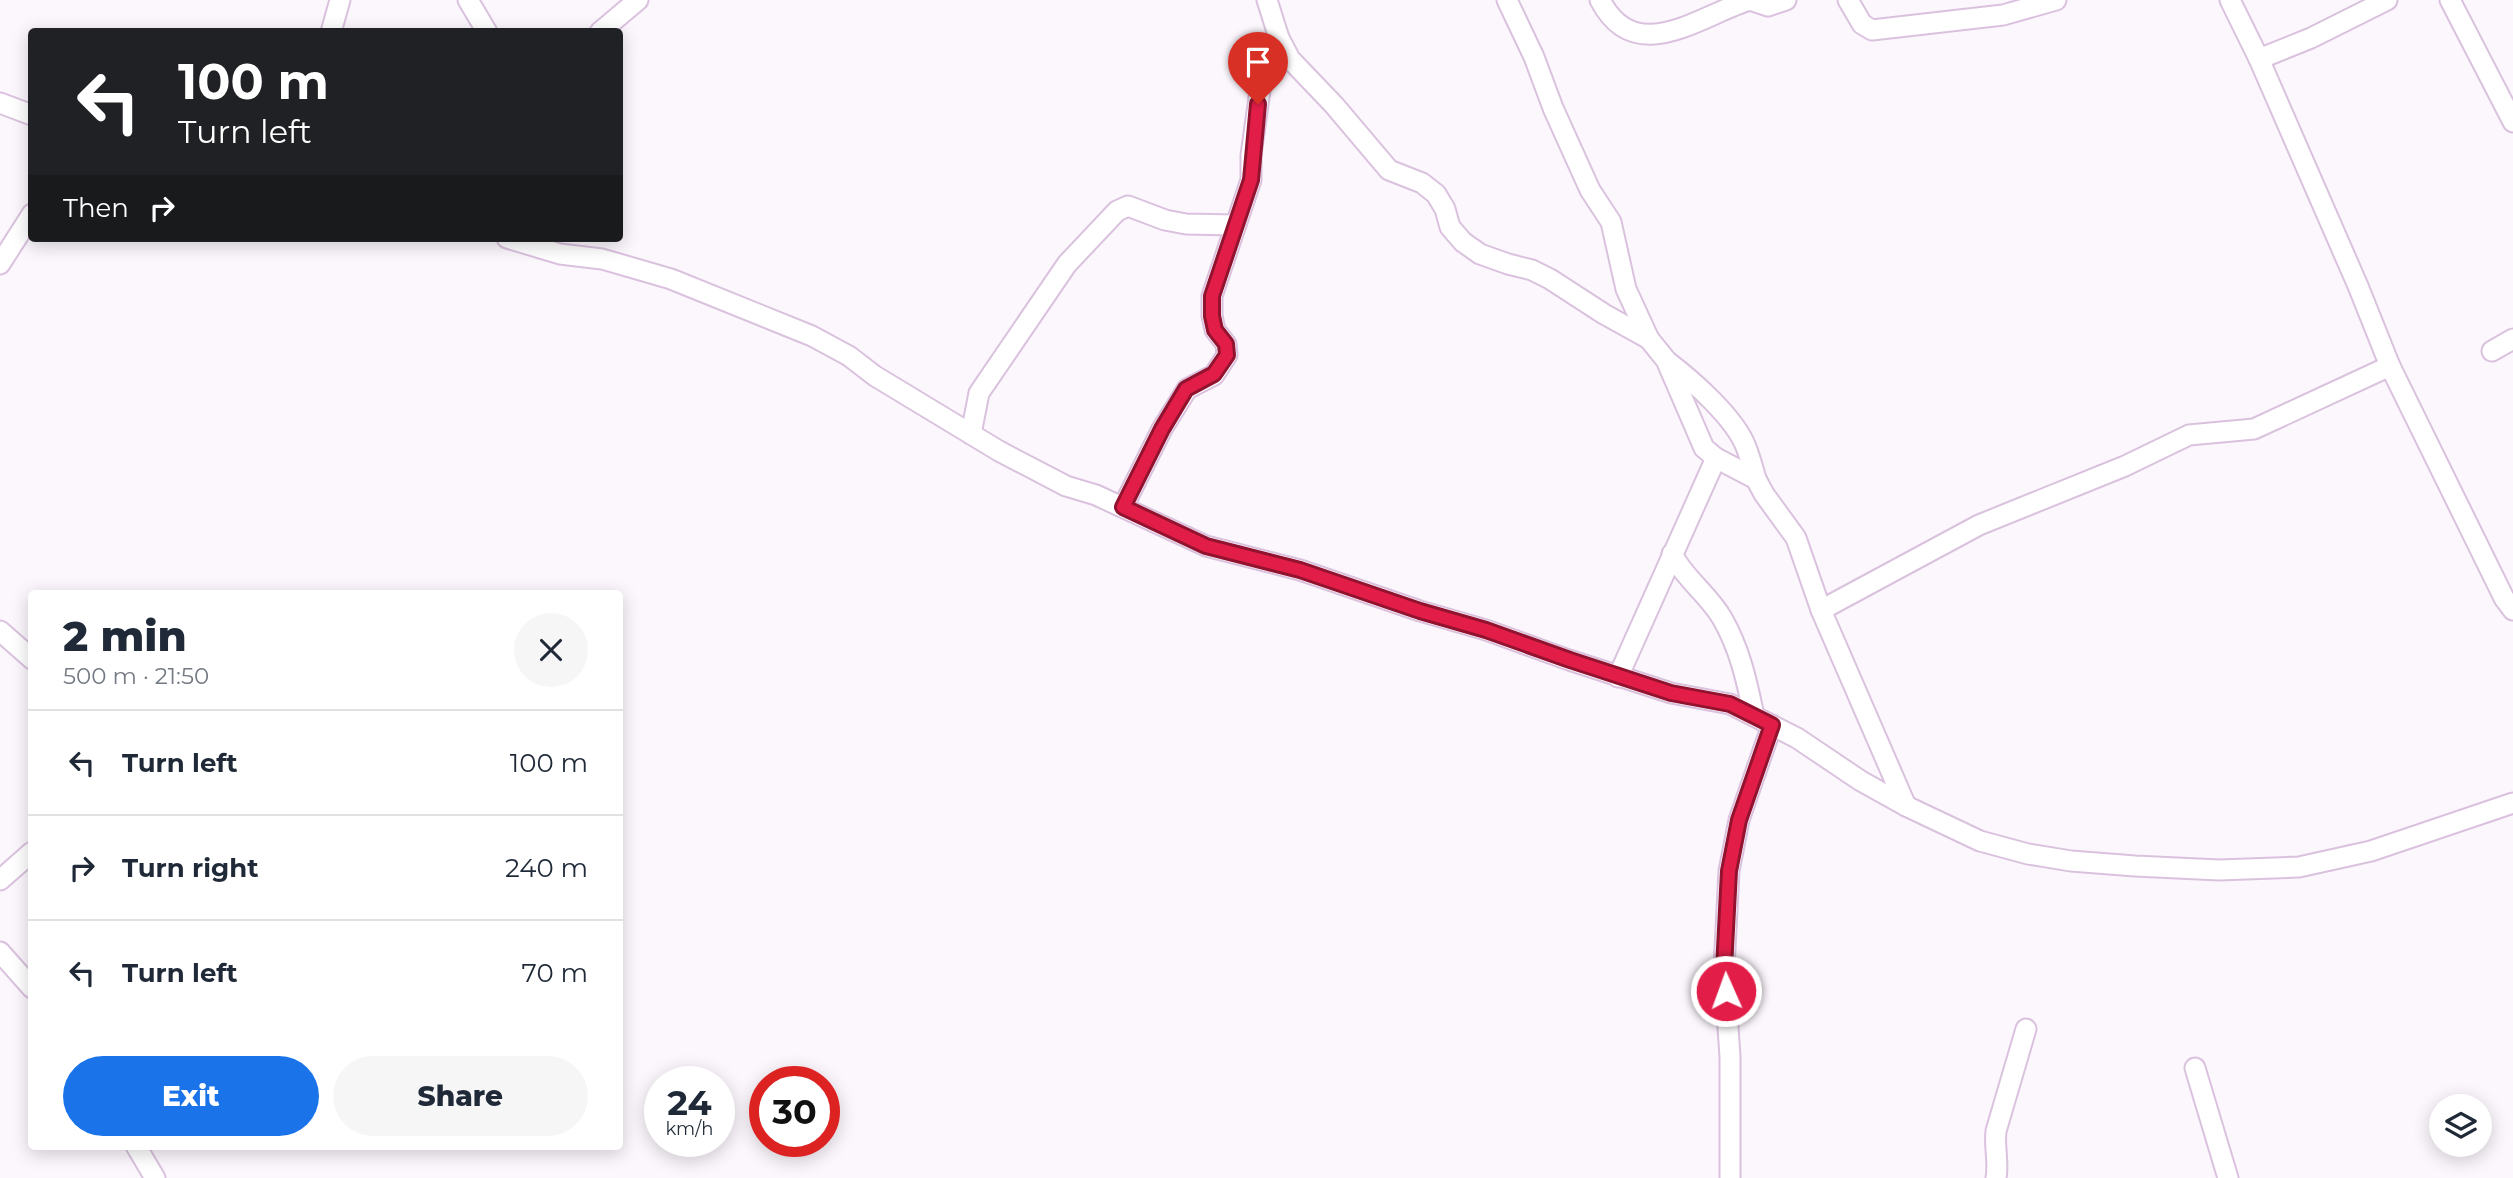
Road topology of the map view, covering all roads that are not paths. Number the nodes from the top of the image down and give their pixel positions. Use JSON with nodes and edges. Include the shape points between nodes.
{"nodes":[{"id":1,"x":340,"y":0,"type":"edge"},
{"id":2,"x":468,"y":0,"type":"edge"},
{"id":3,"x":638,"y":0,"type":"edge"},
{"id":4,"x":1267,"y":0,"type":"edge"},
{"id":5,"x":1507,"y":0,"type":"edge"},
{"id":6,"x":1600,"y":0,"type":"edge"},
{"id":7,"x":1786,"y":0,"type":"edge"},
{"id":8,"x":1848,"y":0,"type":"edge"},
{"id":9,"x":2056,"y":0,"type":"edge"},
{"id":10,"x":2230,"y":0,"type":"edge"},
{"id":11,"x":2387,"y":0,"type":"edge"},
{"id":12,"x":2450,"y":0,"type":"edge"},
{"id":13,"x":332,"y":28,"type":"edge"},
{"id":14,"x":485,"y":28,"type":"edge"},
{"id":15,"x":605,"y":28,"type":"edge"},
{"id":16,"x":1279,"y":38,"type":"junction"},
{"id":17,"x":2259,"y":59,"type":"junction"},
{"id":18,"x":0,"y":103,"type":"edge"},
{"id":19,"x":28,"y":114,"type":"edge"},
{"id":20,"x":2513,"y":122,"type":"edge"},
{"id":21,"x":28,"y":220,"type":"edge"},
{"id":22,"x":1235,"y":225,"type":"junction"},
{"id":23,"x":524,"y":242,"type":"edge"},
{"id":24,"x":0,"y":264,"type":"edge"},
{"id":25,"x":1649,"y":339,"type":"junction"},
{"id":26,"x":2513,"y":339,"type":"edge"},
{"id":27,"x":2492,"y":351,"type":"dead end"},
{"id":28,"x":1666,"y":360,"type":"junction"},
{"id":29,"x":2390,"y":366,"type":"junction"},
{"id":30,"x":971,"y":434,"type":"junction"},
{"id":31,"x":1716,"y":458,"type":"junction"},
{"id":32,"x":1756,"y":479,"type":"junction"},
{"id":33,"x":1123,"y":507,"type":"junction"},
{"id":34,"x":1672,"y":554,"type":"junction"},
{"id":35,"x":1821,"y":610,"type":"junction"},
{"id":36,"x":2513,"y":610,"type":"edge"},
{"id":37,"x":0,"y":631,"type":"edge"},
{"id":38,"x":28,"y":656,"type":"edge"},
{"id":39,"x":1618,"y":677,"type":"junction"},
{"id":40,"x":1763,"y":720,"type":"junction"},
{"id":41,"x":2513,"y":803,"type":"edge"},
{"id":42,"x":1906,"y":806,"type":"junction"},
{"id":43,"x":28,"y":856,"type":"edge"},
{"id":44,"x":0,"y":880,"type":"edge"},
{"id":45,"x":0,"y":952,"type":"edge"},
{"id":46,"x":28,"y":984,"type":"edge"},
{"id":47,"x":2026,"y":1029,"type":"dead end"},
{"id":48,"x":2195,"y":1068,"type":"dead end"},
{"id":49,"x":138,"y":1150,"type":"edge"},
{"id":50,"x":155,"y":1178,"type":"edge"},
{"id":51,"x":1730,"y":1178,"type":"edge"},
{"id":52,"x":1996,"y":1178,"type":"edge"},
{"id":53,"x":2228,"y":1178,"type":"edge"}],
"edges":[{"from":1,"to":13,"type":"street"},
{"from":2,"to":14,"type":"street"},
{"from":3,"to":15,"type":"street"},
{"from":4,"to":16,"type":"street"},
{"from":5,"to":25,"type":"street","via":[[1590,190],[1611,222],[1626,289]]},
{"from":6,"to":7,"type":"street","via":[[1608,16],[1649,35],[1666,34],[1750,0],[1768,6]]},
{"from":8,"to":9,"type":"street","via":[[1862,24],[1872,30],[2003,15]]},
{"from":10,"to":17,"type":"street"},
{"from":11,"to":17,"type":"street"},
{"from":12,"to":20,"type":"street"},
{"from":16,"to":22,"type":"street","via":[[1262,76],[1251,180]]},
{"from":16,"to":25,"type":"street","via":[[1290,59],[1389,170],[1436,194],[1450,228],[1463,242],[1480,254],[1550,279]]},
{"from":17,"to":29,"type":"street"},
{"from":18,"to":19,"type":"street"},
{"from":21,"to":24,"type":"street"},
{"from":22,"to":30,"type":"street","via":[[1186,224],[1128,206],[1117,211],[1067,264],[979,393]]},
{"from":22,"to":33,"type":"street","via":[[1212,296],[1215,330],[1226,344],[1227,355],[1214,374],[1186,389]]},
{"from":23,"to":30,"type":"street","via":[[671,279],[812,336]]},
{"from":25,"to":28,"type":"street"},
{"from":26,"to":27,"type":"street"},
{"from":28,"to":31,"type":"street","via":[[1704,447]]},
{"from":28,"to":32,"type":"street","via":[[1691,379],[1728,420],[1746,445]]},
{"from":29,"to":35,"type":"street","via":[[2254,429],[2189,435],[1979,525]]},
{"from":29,"to":36,"type":"street"},
{"from":30,"to":33,"type":"street","via":[[1066,486]]},
{"from":31,"to":32,"type":"street"},
{"from":31,"to":34,"type":"street"},
{"from":32,"to":35,"type":"street","via":[[1796,538]]},
{"from":33,"to":39,"type":"street","via":[[1206,546],[1300,570]]},
{"from":34,"to":39,"type":"street"},
{"from":34,"to":40,"type":"street","via":[[1681,572],[1702,590],[1722,618]]},
{"from":35,"to":42,"type":"street"},
{"from":37,"to":38,"type":"street"},
{"from":39,"to":40,"type":"street","via":[[1730,704]]},
{"from":40,"to":42,"type":"street"},
{"from":40,"to":51,"type":"street","via":[[1729,871],[1724,968]]},
{"from":41,"to":42,"type":"street","via":[[2359,853],[2299,867],[2219,870],[2028,854],[1980,841]]},
{"from":43,"to":44,"type":"street"},
{"from":45,"to":46,"type":"street"},
{"from":47,"to":52,"type":"street","via":[[1996,1131]]},
{"from":48,"to":53,"type":"street"},
{"from":49,"to":50,"type":"street"}]}
